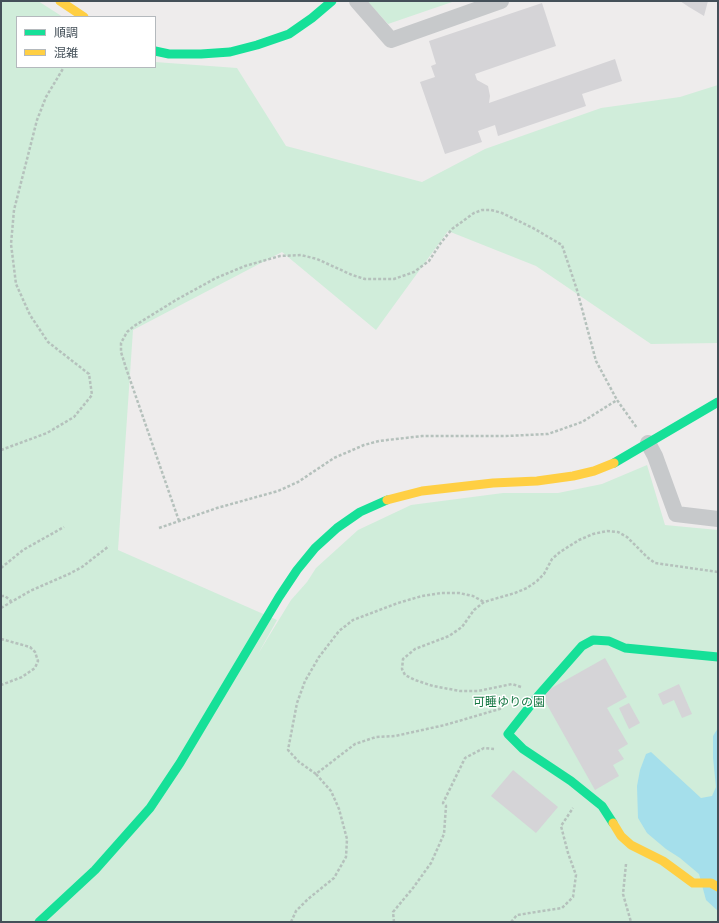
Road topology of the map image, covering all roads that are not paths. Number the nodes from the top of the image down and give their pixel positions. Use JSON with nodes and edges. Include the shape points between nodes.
{"nodes":[{"id":1,"x":60,"y":1,"type":"edge"},
{"id":2,"x":332,"y":1,"type":"edge"},
{"id":3,"x":357,"y":1,"type":"edge"},
{"id":4,"x":502,"y":1,"type":"edge"},
{"id":5,"x":82,"y":16,"type":"edge"},
{"id":6,"x":156,"y":51,"type":"edge"},
{"id":7,"x":718,"y":402,"type":"edge"},
{"id":8,"x":648,"y":443,"type":"junction"},
{"id":9,"x":718,"y":519,"type":"edge"},
{"id":10,"x":718,"y":657,"type":"edge"},
{"id":11,"x":718,"y":887,"type":"edge"},
{"id":12,"x":39,"y":922,"type":"edge"}],
"edges":[{"from":1,"to":5,"type":"street"},
{"from":2,"to":6,"type":"street","via":[[289,34],[257,45],[230,52],[201,54]]},
{"from":3,"to":4,"type":"street","via":[[391,40]]},
{"from":7,"to":8,"type":"street"},
{"from":8,"to":9,"type":"street","via":[[676,514]]},
{"from":8,"to":12,"type":"street","via":[[620,460],[574,476],[422,491],[388,500],[360,512],[337,528],[314,548],[290,580],[180,763],[150,808],[95,870]]},
{"from":10,"to":11,"type":"street","via":[[625,648],[609,640],[593,640],[582,646],[508,734],[523,749],[602,806],[621,836],[631,845],[663,861],[693,882],[711,883]]}]}
